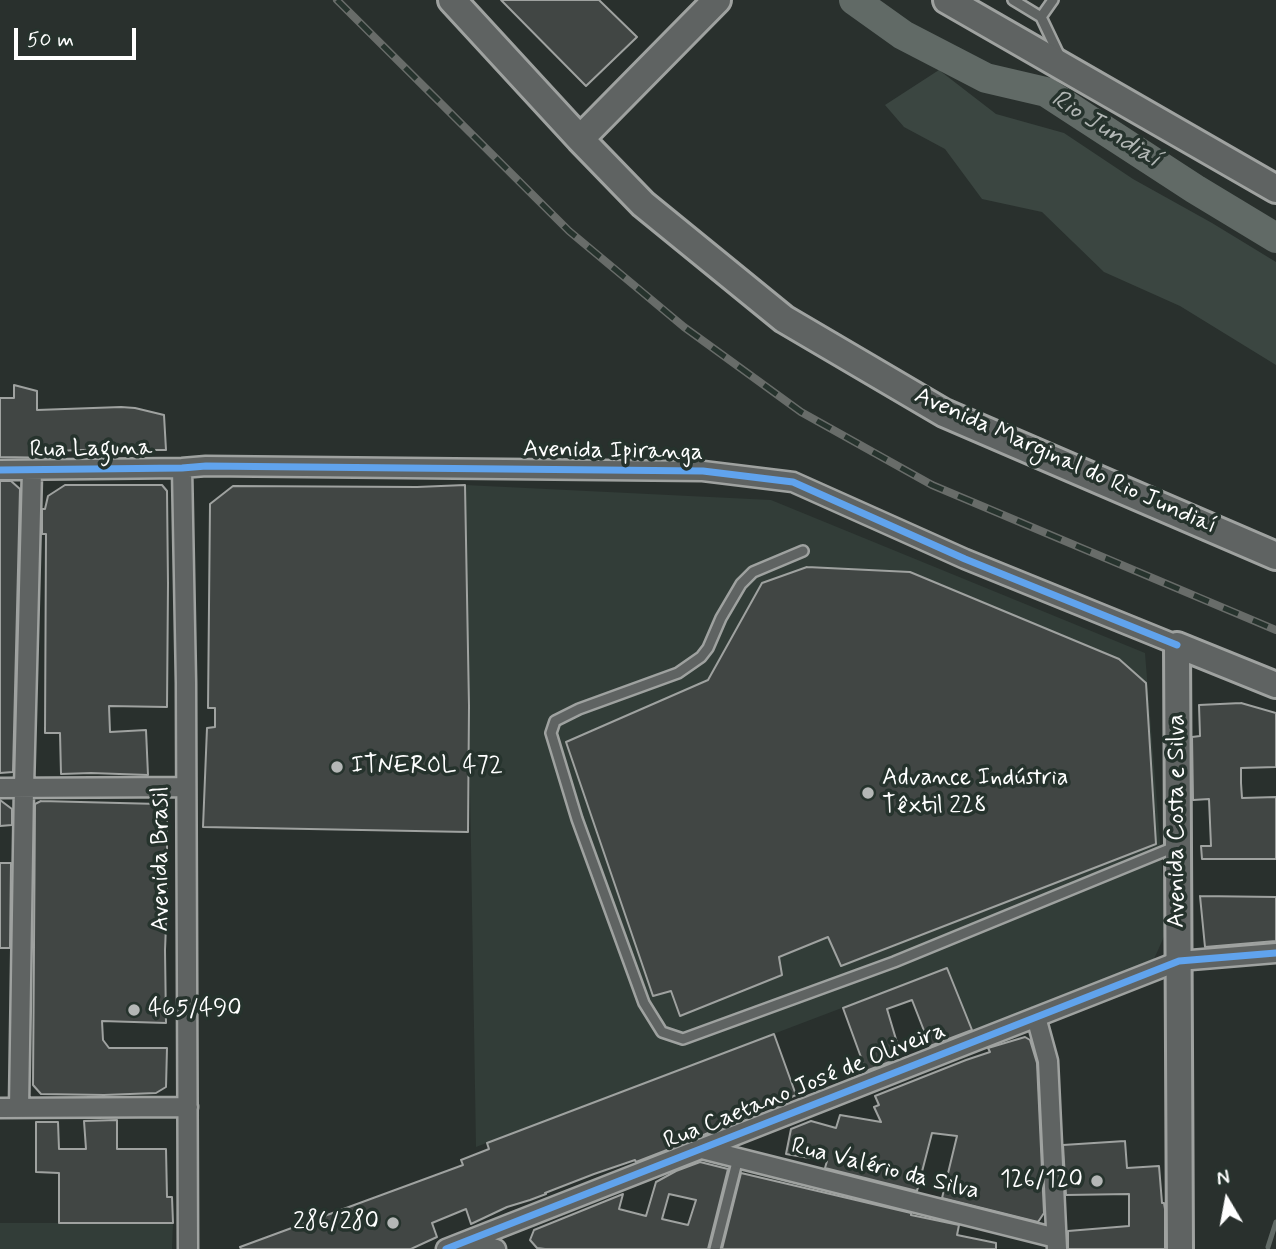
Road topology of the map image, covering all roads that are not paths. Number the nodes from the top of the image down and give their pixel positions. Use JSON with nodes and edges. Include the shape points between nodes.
{"nodes":[{"id":1,"x":452,"y":0,"type":"edge"},
{"id":2,"x":717,"y":0,"type":"edge"},
{"id":3,"x":947,"y":0,"type":"edge"},
{"id":4,"x":1013,"y":0,"type":"edge"},
{"id":5,"x":1053,"y":0,"type":"edge"},
{"id":6,"x":1041,"y":17,"type":"junction"},
{"id":7,"x":1065,"y":68,"type":"junction"},
{"id":8,"x":580,"y":139,"type":"junction"},
{"id":9,"x":1276,"y":189,"type":"edge"},
{"id":10,"x":182,"y":468,"type":"junction"},
{"id":11,"x":0,"y":470,"type":"edge"},
{"id":12,"x":32,"y":471,"type":"junction"},
{"id":13,"x":803,"y":551,"type":"dead end"},
{"id":14,"x":1276,"y":556,"type":"edge"},
{"id":15,"x":1177,"y":645,"type":"junction"},
{"id":16,"x":1276,"y":685,"type":"edge"},
{"id":17,"x":24,"y":787,"type":"junction"},
{"id":18,"x":187,"y":787,"type":"junction"},
{"id":19,"x":0,"y":788,"type":"edge"},
{"id":20,"x":1178,"y":845,"type":"junction"},
{"id":21,"x":1276,"y":953,"type":"edge"},
{"id":22,"x":1178,"y":961,"type":"junction"},
{"id":23,"x":1036,"y":1017,"type":"junction"},
{"id":24,"x":188,"y":1107,"type":"junction"},
{"id":25,"x":0,"y":1108,"type":"edge"},
{"id":26,"x":19,"y":1108,"type":"junction"},
{"id":27,"x":702,"y":1149,"type":"junction"},
{"id":28,"x":738,"y":1158,"type":"junction"},
{"id":29,"x":466,"y":1241,"type":"junction"},
{"id":30,"x":1057,"y":1244,"type":"edge"},
{"id":31,"x":188,"y":1249,"type":"edge"},
{"id":32,"x":446,"y":1249,"type":"edge"},
{"id":33,"x":496,"y":1249,"type":"edge"},
{"id":34,"x":715,"y":1249,"type":"edge"},
{"id":35,"x":1180,"y":1249,"type":"edge"}],
"edges":[{"from":1,"to":8,"type":"main road","name":"Avenida Marginal do Rio Jundiaí"},
{"from":2,"to":8,"type":"main road"},
{"from":3,"to":7,"type":"main road"},
{"from":4,"to":6,"type":"lane"},
{"from":5,"to":6,"type":"lane"},
{"from":6,"to":7,"type":"lane"},
{"from":7,"to":9,"type":"main road"},
{"from":8,"to":14,"type":"main road","name":"Avenida Marginal do Rio Jundiaí","via":[[643,204],[784,319],[944,413]]},
{"from":10,"to":12,"type":"street","name":"Rua Laguna"},
{"from":10,"to":15,"type":"street","name":"Avenida Ipiranga","via":[[703,471],[793,482],[965,559]]},
{"from":10,"to":18,"type":"street","name":"Avenida Brasil"},
{"from":11,"to":12,"type":"street","name":"Rua Laguna"},
{"from":12,"to":17,"type":"street"},
{"from":13,"to":20,"type":"lane","via":[[754,572],[741,584],[701,657],[678,673],[555,721],[551,733],[644,1003],[662,1032],[683,1039],[894,962]]},
{"from":15,"to":16,"type":"main road","name":"Avenida Ipiranga"},
{"from":15,"to":20,"type":"main road","name":"Avenida Costa e Silva"},
{"from":17,"to":18,"type":"street"},
{"from":17,"to":19,"type":"street"},
{"from":17,"to":26,"type":"street"},
{"from":18,"to":24,"type":"street","name":"Avenida Brasil"},
{"from":20,"to":22,"type":"main road","name":"Avenida Costa e Silva"},
{"from":21,"to":22,"type":"street","name":"Rua Caetano José de Oliveira"},
{"from":22,"to":23,"type":"street","name":"Rua Caetano José de Oliveira"},
{"from":22,"to":35,"type":"main road","name":"Avenida Costa e Silva"},
{"from":23,"to":27,"type":"street","name":"Rua Caetano José de Oliveira"},
{"from":23,"to":30,"type":"street","via":[[1048,1061]]},
{"from":24,"to":26,"type":"street"},
{"from":24,"to":31,"type":"street","name":"Avenida Brasil"},
{"from":25,"to":26,"type":"street"},
{"from":27,"to":28,"type":"street","name":"Rua Valério da Silva"},
{"from":27,"to":29,"type":"street","name":"Rua Caetano José de Oliveira"},
{"from":28,"to":30,"type":"street","name":"Rua Valério da Silva"},
{"from":28,"to":34,"type":"lane"},
{"from":29,"to":32,"type":"street","name":"Rua Caetano José de Oliveira"},
{"from":29,"to":33,"type":"street"}]}
